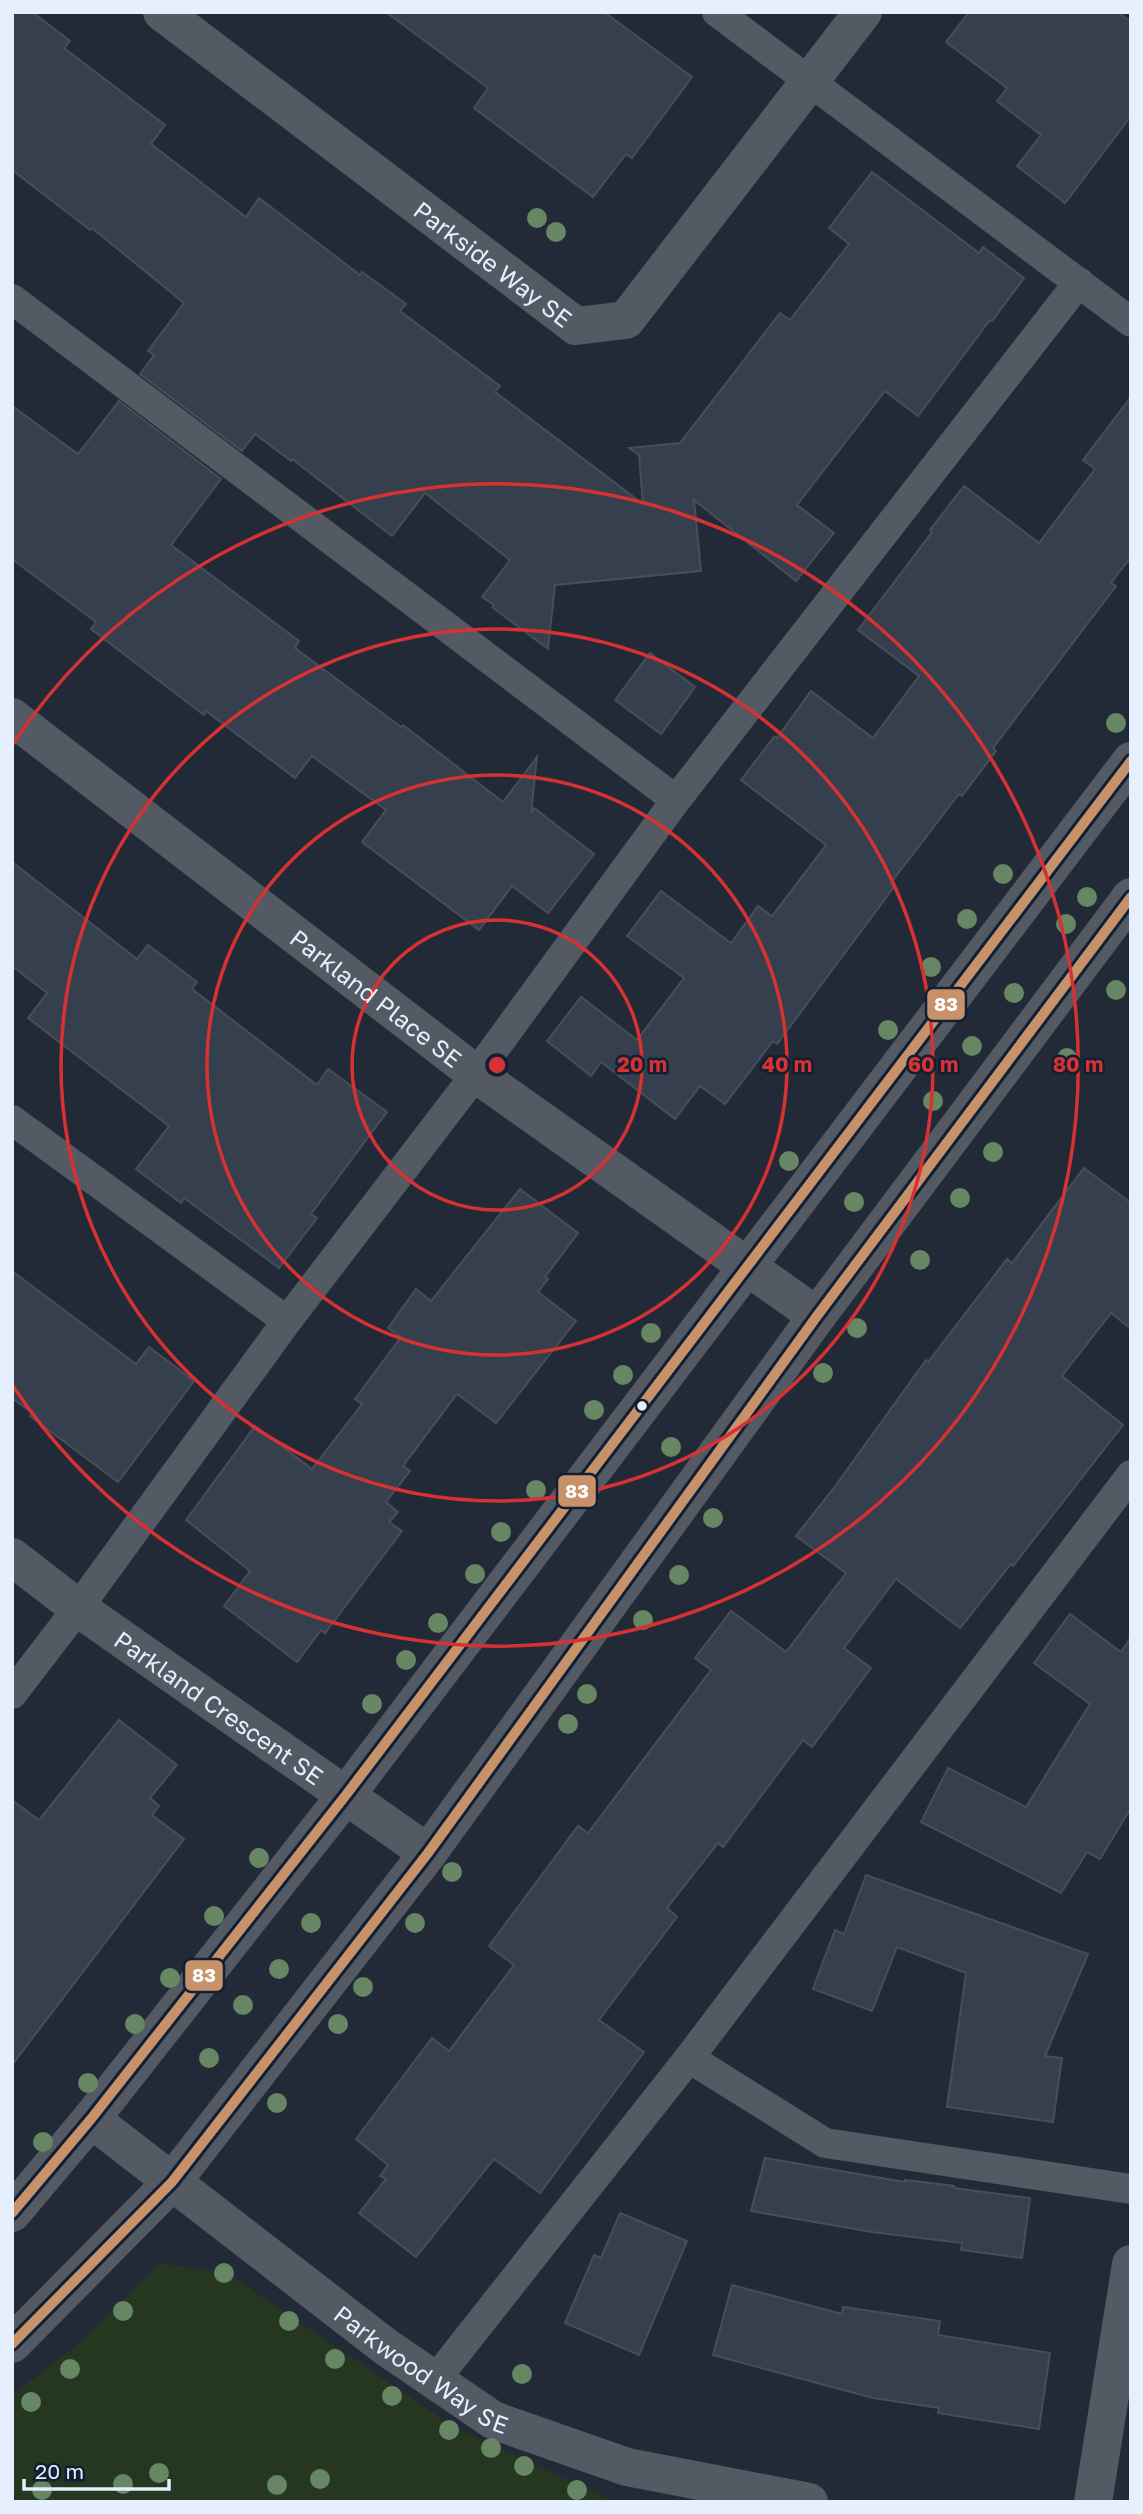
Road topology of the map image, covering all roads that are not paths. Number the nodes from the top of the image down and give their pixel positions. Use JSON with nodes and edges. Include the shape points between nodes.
{"nodes":[{"id":1,"x":162,"y":12,"type":"edge"},
{"id":2,"x":718,"y":12,"type":"edge"},
{"id":3,"x":863,"y":12,"type":"edge"},
{"id":4,"x":810,"y":83,"type":"junction"},
{"id":5,"x":1079,"y":282,"type":"junction"},
{"id":6,"x":12,"y":299,"type":"edge"},
{"id":7,"x":1131,"y":322,"type":"edge"},
{"id":8,"x":12,"y":717,"type":"edge"},
{"id":9,"x":1131,"y":761,"type":"edge"},
{"id":10,"x":676,"y":800,"type":"junction"},
{"id":11,"x":1131,"y":897,"type":"edge"},
{"id":12,"x":476,"y":1074,"type":"junction"},
{"id":13,"x":12,"y":1120,"type":"edge"},
{"id":14,"x":748,"y":1265,"type":"junction"},
{"id":15,"x":817,"y":1315,"type":"junction"},
{"id":16,"x":287,"y":1321,"type":"junction"},
{"id":17,"x":1131,"y":1475,"type":"edge"},
{"id":18,"x":12,"y":1557,"type":"edge"},
{"id":19,"x":78,"y":1608,"type":"junction"},
{"id":20,"x":12,"y":1694,"type":"edge"},
{"id":21,"x":346,"y":1795,"type":"junction"},
{"id":22,"x":428,"y":1853,"type":"junction"},
{"id":23,"x":689,"y":2058,"type":"junction"},
{"id":24,"x":92,"y":2119,"type":"junction"},
{"id":25,"x":172,"y":2182,"type":"junction"},
{"id":26,"x":1131,"y":2189,"type":"edge"},
{"id":27,"x":12,"y":2213,"type":"edge"},
{"id":28,"x":1131,"y":2264,"type":"edge"},
{"id":29,"x":12,"y":2344,"type":"edge"},
{"id":30,"x":435,"y":2380,"type":"junction"},
{"id":31,"x":809,"y":2502,"type":"edge"},
{"id":32,"x":1093,"y":2502,"type":"edge"}],
"edges":[{"from":1,"to":4,"type":"street","name":"Parkside Way SE","via":[[576,326],[626,320]]},
{"from":2,"to":4,"type":"lane"},
{"from":3,"to":4,"type":"street","name":"Parkside Way SE"},
{"from":4,"to":5,"type":"lane"},
{"from":5,"to":7,"type":"lane"},
{"from":5,"to":10,"type":"lane"},
{"from":6,"to":10,"type":"lane"},
{"from":8,"to":12,"type":"street","name":"Parkland Place SE"},
{"from":9,"to":14,"type":"street"},
{"from":10,"to":12,"type":"lane"},
{"from":11,"to":15,"type":"street"},
{"from":12,"to":14,"type":"street","name":"Parkland Place SE"},
{"from":12,"to":16,"type":"lane"},
{"from":13,"to":16,"type":"lane"},
{"from":14,"to":15,"type":"street","name":"Parkland Place SE"},
{"from":14,"to":21,"type":"street"},
{"from":15,"to":22,"type":"street"},
{"from":16,"to":19,"type":"lane"},
{"from":17,"to":23,"type":"lane"},
{"from":18,"to":19,"type":"street","name":"Parkland Crescent SE"},
{"from":19,"to":20,"type":"lane"},
{"from":19,"to":21,"type":"street","name":"Parkland Crescent SE"},
{"from":21,"to":22,"type":"street","name":"Parkland Crescent SE"},
{"from":21,"to":24,"type":"street"},
{"from":22,"to":25,"type":"street"},
{"from":23,"to":26,"type":"lane","via":[[825,2143]]},
{"from":23,"to":30,"type":"lane"},
{"from":24,"to":25,"type":"street","name":"Parkwood Way SE"},
{"from":24,"to":27,"type":"street"},
{"from":25,"to":29,"type":"street"},
{"from":25,"to":30,"type":"street","name":"Parkwood Way SE"},
{"from":28,"to":32,"type":"street"},
{"from":30,"to":31,"type":"street","name":"Parkwood Way SE","via":[[493,2420],[626,2467]]}]}
